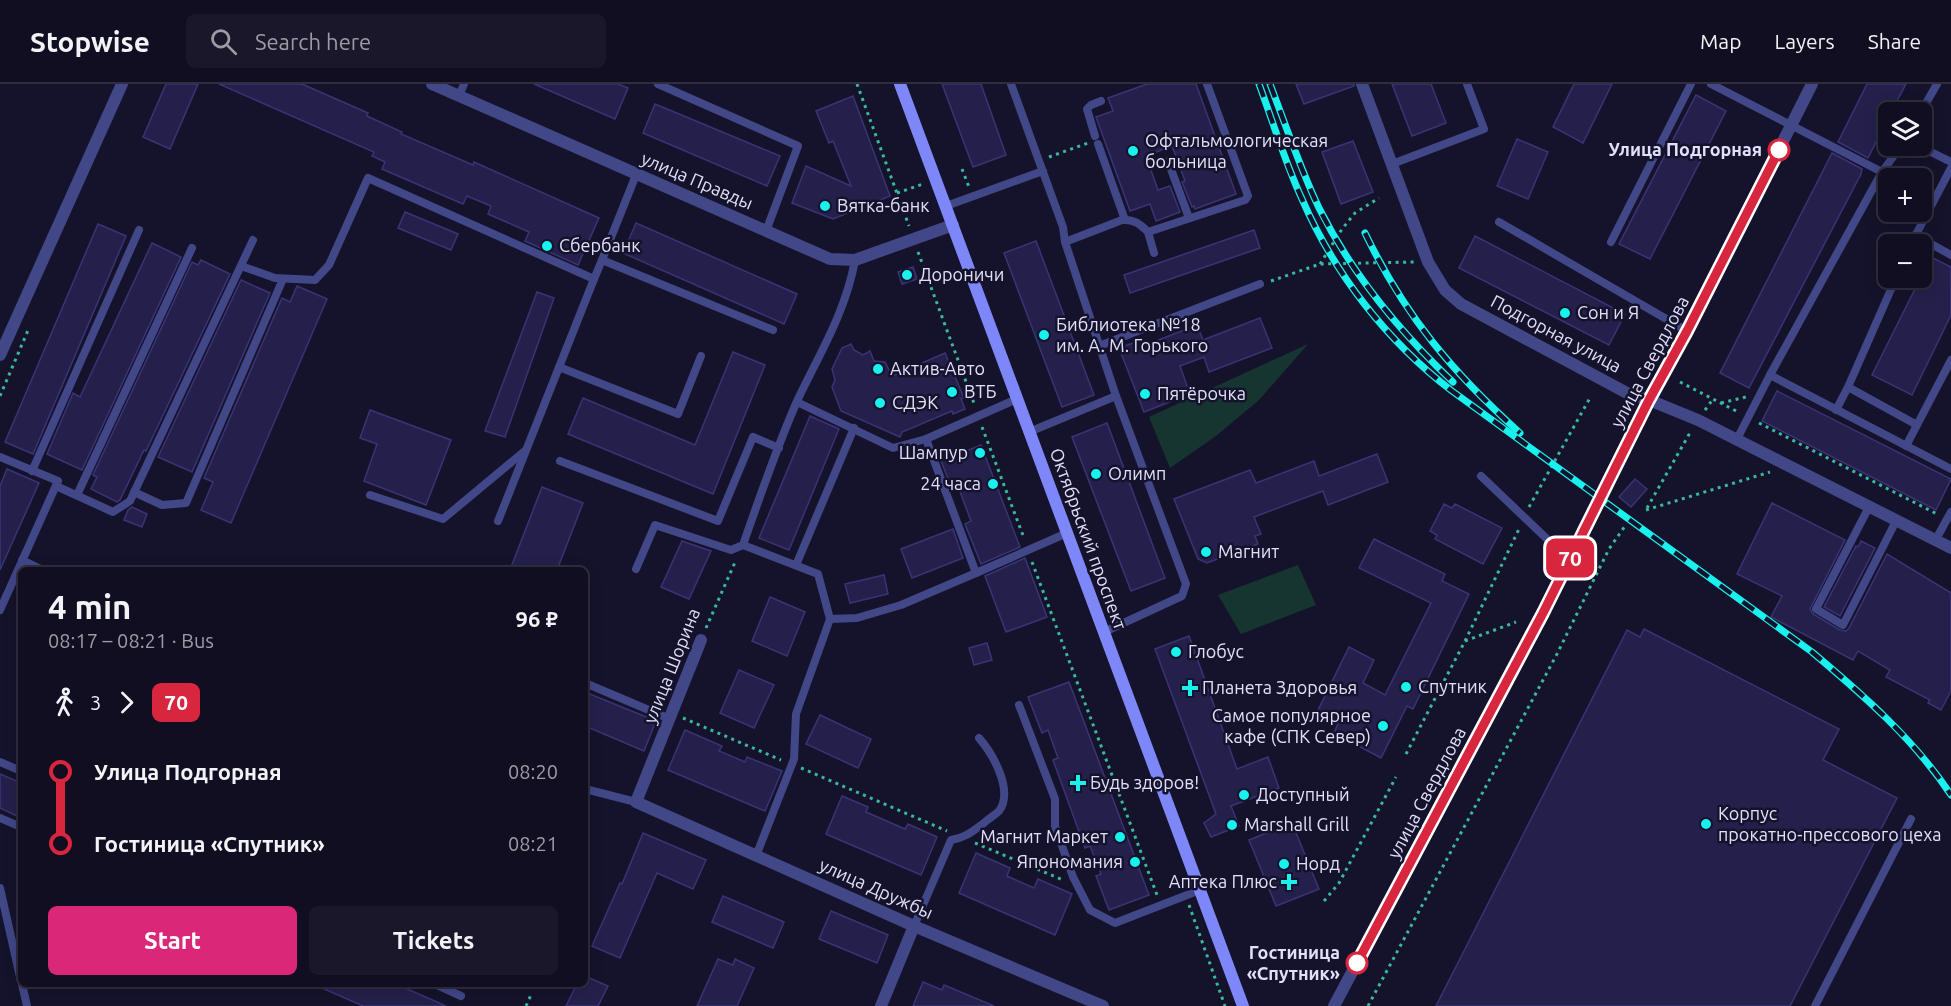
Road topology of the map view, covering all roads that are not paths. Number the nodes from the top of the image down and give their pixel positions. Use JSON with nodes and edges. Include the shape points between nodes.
{"nodes":[{"id":1,"x":122,"y":84,"type":"edge"},
{"id":2,"x":432,"y":84,"type":"edge"},
{"id":3,"x":658,"y":84,"type":"edge"},
{"id":4,"x":900,"y":84,"type":"edge"},
{"id":5,"x":1011,"y":84,"type":"edge"},
{"id":6,"x":1207,"y":84,"type":"edge"},
{"id":7,"x":1362,"y":84,"type":"edge"},
{"id":8,"x":1467,"y":84,"type":"edge"},
{"id":9,"x":1691,"y":84,"type":"edge"},
{"id":10,"x":1711,"y":84,"type":"edge"},
{"id":11,"x":1812,"y":84,"type":"edge"},
{"id":12,"x":1937,"y":84,"type":"edge"},
{"id":13,"x":462,"y":90,"type":"edge"},
{"id":14,"x":1101,"y":101,"type":"dead end"},
{"id":15,"x":1927,"y":102,"type":"edge"},
{"id":16,"x":1791,"y":126,"type":"junction"},
{"id":17,"x":1932,"y":152,"type":"edge"},
{"id":18,"x":1168,"y":161,"type":"dead end"},
{"id":19,"x":1951,"y":162,"type":"edge"},
{"id":20,"x":1392,"y":164,"type":"junction"},
{"id":21,"x":1951,"y":168,"type":"edge"},
{"id":22,"x":1878,"y":170,"type":"edge"},
{"id":23,"x":1043,"y":171,"type":"junction"},
{"id":24,"x":636,"y":175,"type":"junction"},
{"id":25,"x":1878,"y":179,"type":"edge"},
{"id":26,"x":946,"y":206,"type":"junction"},
{"id":27,"x":1189,"y":218,"type":"junction"},
{"id":28,"x":1125,"y":220,"type":"junction"},
{"id":29,"x":1499,"y":222,"type":"dead end"},
{"id":30,"x":953,"y":225,"type":"junction"},
{"id":31,"x":139,"y":230,"type":"dead end"},
{"id":32,"x":766,"y":231,"type":"junction"},
{"id":33,"x":1148,"y":232,"type":"junction"},
{"id":34,"x":1916,"y":234,"type":"edge"},
{"id":35,"x":253,"y":240,"type":"dead end"},
{"id":36,"x":1065,"y":242,"type":"junction"},
{"id":37,"x":1611,"y":242,"type":"dead end"},
{"id":38,"x":1932,"y":244,"type":"edge"},
{"id":39,"x":192,"y":248,"type":"dead end"},
{"id":40,"x":1154,"y":253,"type":"dead end"},
{"id":41,"x":1951,"y":255,"type":"edge"},
{"id":42,"x":602,"y":260,"type":"junction"},
{"id":43,"x":855,"y":260,"type":"junction"},
{"id":44,"x":241,"y":266,"type":"junction"},
{"id":45,"x":283,"y":279,"type":"junction"},
{"id":46,"x":594,"y":279,"type":"junction"},
{"id":47,"x":1260,"y":284,"type":"road end"},
{"id":48,"x":1892,"y":288,"type":"edge"},
{"id":49,"x":774,"y":330,"type":"dead end"},
{"id":50,"x":1687,"y":331,"type":"junction"},
{"id":51,"x":1099,"y":346,"type":"junction"},
{"id":52,"x":0,"y":355,"type":"edge"},
{"id":53,"x":701,"y":356,"type":"dead end"},
{"id":54,"x":1951,"y":360,"type":"edge"},
{"id":55,"x":559,"y":367,"type":"junction"},
{"id":56,"x":1770,"y":375,"type":"junction"},
{"id":57,"x":1848,"y":387,"type":"junction"},
{"id":58,"x":1116,"y":396,"type":"junction"},
{"id":59,"x":1017,"y":399,"type":"junction"},
{"id":60,"x":1649,"y":400,"type":"junction"},
{"id":61,"x":797,"y":402,"type":"junction"},
{"id":62,"x":1836,"y":410,"type":"junction"},
{"id":63,"x":1917,"y":425,"type":"junction"},
{"id":64,"x":854,"y":428,"type":"junction"},
{"id":65,"x":1029,"y":432,"type":"junction"},
{"id":66,"x":926,"y":439,"type":"junction"},
{"id":67,"x":1737,"y":440,"type":"junction"},
{"id":68,"x":1906,"y":446,"type":"junction"},
{"id":69,"x":779,"y":448,"type":"junction"},
{"id":70,"x":526,"y":450,"type":"junction"},
{"id":71,"x":0,"y":457,"type":"edge"},
{"id":72,"x":560,"y":461,"type":"dead end"},
{"id":73,"x":1951,"y":469,"type":"edge"},
{"id":74,"x":32,"y":471,"type":"junction"},
{"id":75,"x":1480,"y":476,"type":"dead end"},
{"id":76,"x":56,"y":486,"type":"junction"},
{"id":77,"x":134,"y":492,"type":"junction"},
{"id":78,"x":77,"y":495,"type":"junction"},
{"id":79,"x":370,"y":495,"type":"dead end"},
{"id":80,"x":1869,"y":507,"type":"junction"},
{"id":81,"x":1949,"y":516,"type":"edge"},
{"id":82,"x":498,"y":521,"type":"dead end"},
{"id":83,"x":1896,"y":521,"type":"junction"},
{"id":84,"x":1067,"y":533,"type":"junction"},
{"id":85,"x":1935,"y":541,"type":"junction"},
{"id":86,"x":743,"y":545,"type":"junction"},
{"id":87,"x":1951,"y":548,"type":"edge"},
{"id":88,"x":22,"y":560,"type":"junction"},
{"id":89,"x":1569,"y":560,"type":"junction"},
{"id":90,"x":796,"y":566,"type":"junction"},
{"id":91,"x":19,"y":567,"type":"edge"},
{"id":92,"x":37,"y":567,"type":"edge"},
{"id":93,"x":18,"y":569,"type":"edge"},
{"id":94,"x":636,"y":569,"type":"dead end"},
{"id":95,"x":976,"y":573,"type":"junction"},
{"id":96,"x":0,"y":610,"type":"edge"},
{"id":97,"x":830,"y":619,"type":"junction"},
{"id":98,"x":1104,"y":632,"type":"junction"},
{"id":99,"x":701,"y":640,"type":"road end"},
{"id":100,"x":588,"y":684,"type":"edge"},
{"id":101,"x":1019,"y":705,"type":"dead end"},
{"id":102,"x":671,"y":716,"type":"junction"},
{"id":103,"x":979,"y":738,"type":"dead end"},
{"id":104,"x":0,"y":762,"type":"edge"},
{"id":105,"x":18,"y":770,"type":"edge"},
{"id":106,"x":588,"y":790,"type":"edge"},
{"id":107,"x":636,"y":802,"type":"junction"},
{"id":108,"x":0,"y":818,"type":"edge"},
{"id":109,"x":1911,"y":819,"type":"dead end"},
{"id":110,"x":18,"y":826,"type":"edge"},
{"id":111,"x":756,"y":856,"type":"junction"},
{"id":112,"x":0,"y":888,"type":"edge"},
{"id":113,"x":1200,"y":890,"type":"junction"},
{"id":114,"x":914,"y":926,"type":"junction"},
{"id":115,"x":18,"y":969,"type":"edge"},
{"id":116,"x":22,"y":987,"type":"edge"},
{"id":117,"x":442,"y":987,"type":"edge"},
{"id":118,"x":461,"y":996,"type":"dead end"},
{"id":119,"x":27,"y":1006,"type":"edge"},
{"id":120,"x":881,"y":1006,"type":"edge"},
{"id":121,"x":1103,"y":1006,"type":"edge"},
{"id":122,"x":1243,"y":1006,"type":"edge"},
{"id":123,"x":1334,"y":1006,"type":"edge"},
{"id":124,"x":1815,"y":1006,"type":"edge"}],
"edges":[{"from":1,"to":52,"type":"street"},
{"from":2,"to":13,"type":"street","name":"улица Правды"},
{"from":3,"to":32,"type":"lane","via":[[798,146]]},
{"from":4,"to":26,"type":"main road","name":"Октябрьский проспект"},
{"from":5,"to":23,"type":"lane"},
{"from":6,"to":27,"type":"lane","via":[[1248,196]]},
{"from":7,"to":20,"type":"street","name":"Подгорная улица"},
{"from":8,"to":20,"type":"lane","via":[[1484,129]]},
{"from":9,"to":37,"type":"lane"},
{"from":10,"to":16,"type":"lane"},
{"from":11,"to":16,"type":"street","name":"улица Свердлова"},
{"from":12,"to":15,"type":"lane"},
{"from":13,"to":24,"type":"street","name":"улица Правды"},
{"from":14,"to":28,"type":"lane","via":[[1087,109]]},
{"from":16,"to":22,"type":"lane"},
{"from":16,"to":50,"type":"street","name":"улица Свердлова"},
{"from":17,"to":19,"type":"lane"},
{"from":18,"to":27,"type":"lane"},
{"from":20,"to":60,"type":"street","name":"Подгорная улица","via":[[1428,262],[1445,290],[1461,304],[1627,393]]},
{"from":21,"to":34,"type":"lane"},
{"from":23,"to":26,"type":"lane"},
{"from":23,"to":36,"type":"lane"},
{"from":24,"to":32,"type":"street","name":"улица Правды"},
{"from":24,"to":42,"type":"lane"},
{"from":25,"to":56,"type":"lane"},
{"from":26,"to":30,"type":"main road","name":"Октябрьский проспект"},
{"from":27,"to":33,"type":"lane"},
{"from":28,"to":33,"type":"lane"},
{"from":28,"to":36,"type":"lane"},
{"from":29,"to":50,"type":"lane"},
{"from":30,"to":43,"type":"street","name":"улица Правды"},
{"from":30,"to":59,"type":"main road","name":"Октябрьский проспект"},
{"from":31,"to":74,"type":"lane"},
{"from":32,"to":43,"type":"street","name":"улица Правды","via":[[830,259]]},
{"from":33,"to":40,"type":"lane"},
{"from":35,"to":44,"type":"lane"},
{"from":36,"to":51,"type":"lane"},
{"from":38,"to":41,"type":"lane"},
{"from":39,"to":78,"type":"lane"},
{"from":42,"to":46,"type":"lane"},
{"from":42,"to":49,"type":"lane"},
{"from":43,"to":61,"type":"lane","via":[[845,302]]},
{"from":44,"to":45,"type":"lane"},
{"from":44,"to":77,"type":"lane"},
{"from":45,"to":46,"type":"lane","via":[[315,280],[329,265],[368,178]]},
{"from":45,"to":77,"type":"lane","via":[[186,503],[162,505]]},
{"from":46,"to":55,"type":"lane"},
{"from":47,"to":51,"type":"lane"},
{"from":48,"to":57,"type":"lane"},
{"from":50,"to":60,"type":"street","name":"улица Свердлова"},
{"from":51,"to":58,"type":"lane"},
{"from":53,"to":55,"type":"lane","via":[[678,414]]},
{"from":54,"to":63,"type":"lane"},
{"from":55,"to":70,"type":"lane"},
{"from":56,"to":62,"type":"lane"},
{"from":56,"to":67,"type":"lane"},
{"from":57,"to":62,"type":"lane"},
{"from":57,"to":63,"type":"lane"},
{"from":58,"to":65,"type":"lane"},
{"from":58,"to":98,"type":"lane","via":[[1186,584],[1182,596]]},
{"from":59,"to":65,"type":"main road","name":"Октябрьский проспект"},
{"from":59,"to":66,"type":"lane"},
{"from":60,"to":67,"type":"street","name":"Подгорная улица"},
{"from":60,"to":89,"type":"street","name":"улица Свердлова"},
{"from":61,"to":64,"type":"lane"},
{"from":61,"to":69,"type":"lane"},
{"from":62,"to":68,"type":"lane"},
{"from":63,"to":68,"type":"lane"},
{"from":64,"to":66,"type":"lane","via":[[893,448]]},
{"from":64,"to":90,"type":"lane"},
{"from":65,"to":84,"type":"main road","name":"Октябрьский проспект"},
{"from":66,"to":95,"type":"lane"},
{"from":67,"to":80,"type":"street","name":"Подгорная улица"},
{"from":68,"to":73,"type":"lane"},
{"from":69,"to":72,"type":"lane","via":[[753,437],[718,521]]},
{"from":69,"to":86,"type":"lane"},
{"from":70,"to":79,"type":"lane","via":[[443,519]]},
{"from":70,"to":82,"type":"lane"},
{"from":71,"to":74,"type":"lane"},
{"from":74,"to":76,"type":"lane","via":[[58,481]]},
{"from":75,"to":89,"type":"lane"},
{"from":76,"to":78,"type":"lane"},
{"from":76,"to":88,"type":"lane"},
{"from":77,"to":78,"type":"lane","via":[[130,501],[113,512]]},
{"from":80,"to":83,"type":"street","name":"Подгорная улица"},
{"from":80,"to":83,"type":"lane","via":[[1816,609],[1842,625]]},
{"from":81,"to":85,"type":"lane"},
{"from":83,"to":85,"type":"street","name":"Подгорная улица"},
{"from":84,"to":95,"type":"lane"},
{"from":84,"to":98,"type":"main road","name":"Октябрьский проспект"},
{"from":85,"to":87,"type":"street","name":"Подгорная улица"},
{"from":86,"to":90,"type":"lane"},
{"from":86,"to":94,"type":"lane","via":[[731,550],[655,525]]},
{"from":88,"to":91,"type":"lane"},
{"from":88,"to":92,"type":"lane"},
{"from":89,"to":123,"type":"street","name":"улица Свердлова"},
{"from":90,"to":97,"type":"lane","via":[[818,574]]},
{"from":93,"to":96,"type":"lane"},
{"from":95,"to":97,"type":"lane","via":[[901,605],[857,618]]},
{"from":97,"to":111,"type":"lane","via":[[796,714],[792,764]]},
{"from":98,"to":113,"type":"main road","name":"Октябрьский проспект"},
{"from":99,"to":102,"type":"street","name":"улица Шорина"},
{"from":100,"to":102,"type":"lane"},
{"from":101,"to":113,"type":"lane","via":[[1055,799],[1054,826],[1090,910],[1115,923]]},
{"from":102,"to":107,"type":"street","name":"улица Шорина"},
{"from":103,"to":114,"type":"lane","via":[[1005,788],[1005,798],[999,811],[964,838],[951,840]]},
{"from":104,"to":105,"type":"lane"},
{"from":106,"to":107,"type":"lane"},
{"from":107,"to":111,"type":"street","name":"улица Дружбы"},
{"from":108,"to":110,"type":"lane"},
{"from":109,"to":124,"type":"lane"},
{"from":111,"to":114,"type":"street","name":"улица Дружбы"},
{"from":112,"to":115,"type":"lane"},
{"from":113,"to":122,"type":"main road","name":"Октябрьский проспект"},
{"from":114,"to":120,"type":"street"},
{"from":114,"to":121,"type":"street","name":"улица Дружбы"},
{"from":116,"to":119,"type":"lane"},
{"from":117,"to":118,"type":"lane"}]}
